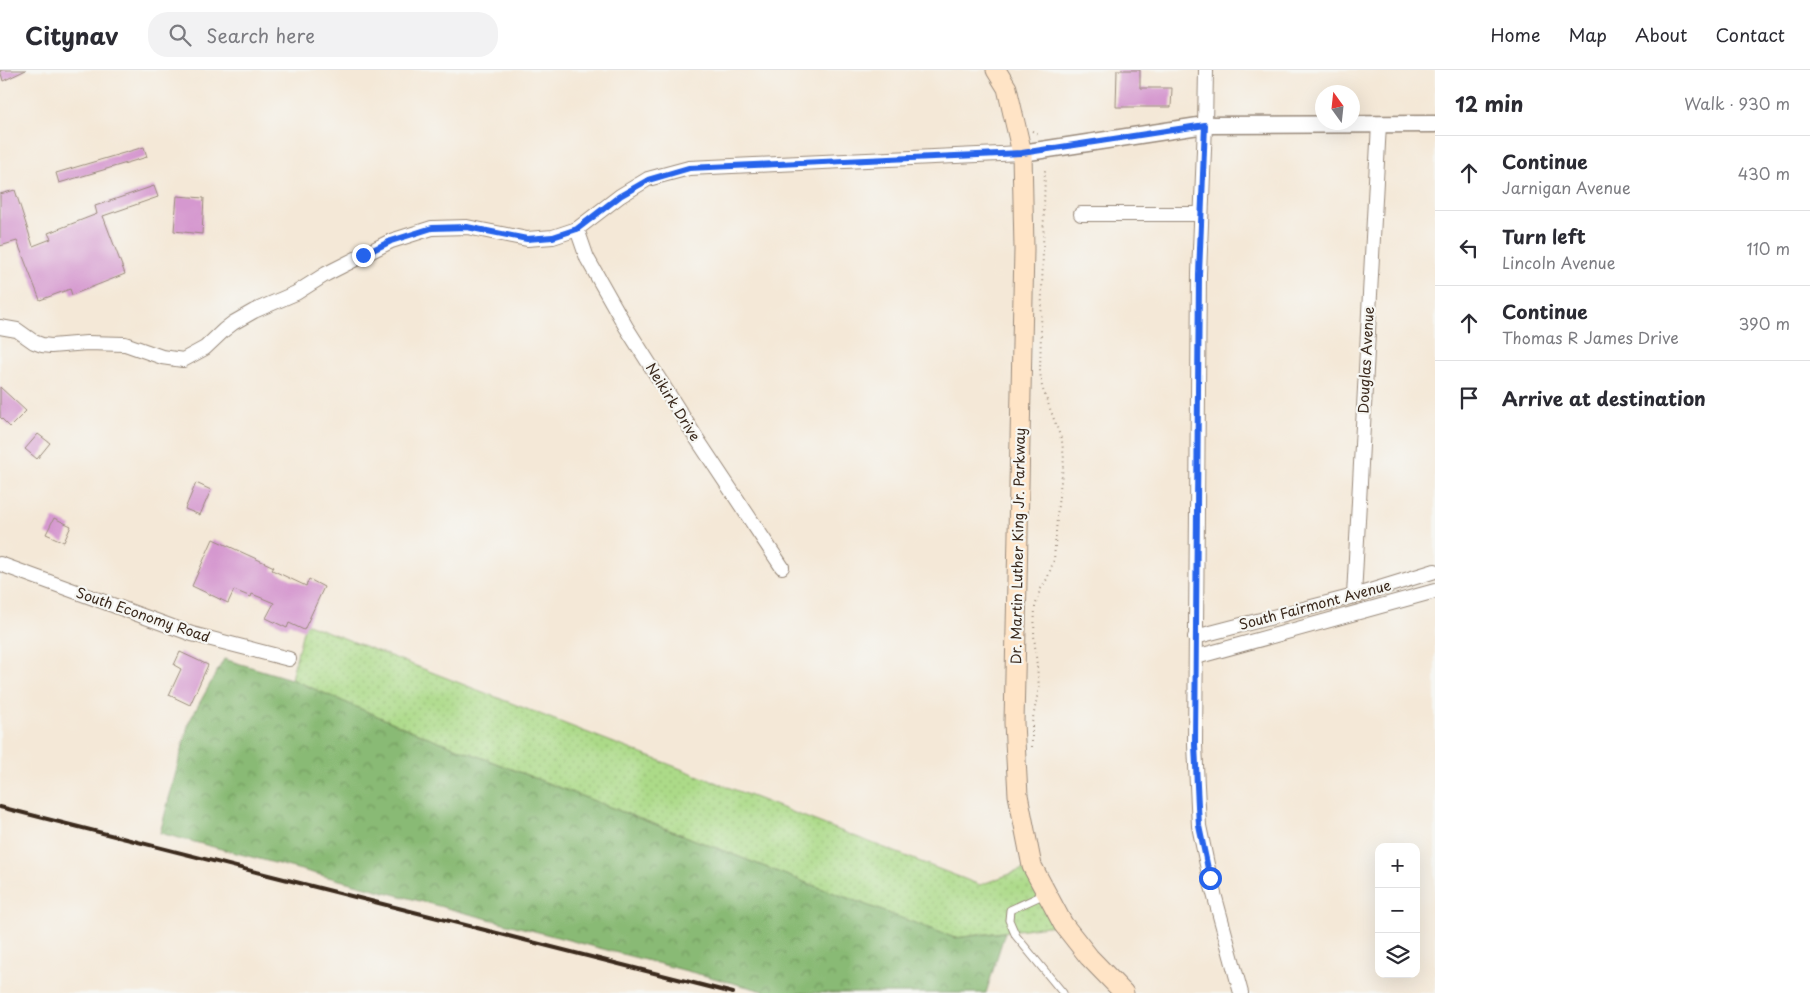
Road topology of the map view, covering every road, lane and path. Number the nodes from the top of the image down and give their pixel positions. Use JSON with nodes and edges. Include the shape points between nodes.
{"nodes":[{"id":1,"x":996,"y":70,"type":"edge"},
{"id":2,"x":1206,"y":70,"type":"edge"},
{"id":3,"x":1379,"y":124,"type":"junction"},
{"id":4,"x":1435,"y":124,"type":"edge"},
{"id":5,"x":1205,"y":125,"type":"junction"},
{"id":6,"x":1022,"y":153,"type":"junction"},
{"id":7,"x":1045,"y":169,"type":"dead end"},
{"id":8,"x":1081,"y":214,"type":"dead end"},
{"id":9,"x":1201,"y":214,"type":"junction"},
{"id":10,"x":577,"y":229,"type":"junction"},
{"id":11,"x":0,"y":327,"type":"edge"},
{"id":12,"x":0,"y":564,"type":"edge"},
{"id":13,"x":782,"y":567,"type":"dead end"},
{"id":14,"x":1435,"y":572,"type":"edge"},
{"id":15,"x":1435,"y":591,"type":"edge"},
{"id":16,"x":1354,"y":596,"type":"junction"},
{"id":17,"x":1195,"y":637,"type":"junction"},
{"id":18,"x":1196,"y":657,"type":"junction"},
{"id":19,"x":289,"y":659,"type":"dead end"},
{"id":20,"x":1032,"y":751,"type":"dead end"},
{"id":21,"x":1046,"y":893,"type":"junction"},
{"id":22,"x":1063,"y":993,"type":"edge"},
{"id":23,"x":1124,"y":993,"type":"edge"},
{"id":24,"x":1241,"y":993,"type":"edge"}],
"edges":[{"from":1,"to":6,"type":"main road","name":"Dr. Martin Luther King Jr. Parkway","via":[[1007,88]]},
{"from":2,"to":5,"type":"street"},
{"from":3,"to":4,"type":"street"},
{"from":3,"to":5,"type":"street"},
{"from":3,"to":16,"type":"street","name":"Douglas Avenue"},
{"from":5,"to":6,"type":"street"},
{"from":5,"to":9,"type":"street"},
{"from":6,"to":10,"type":"street","via":[[689,168],[648,180],[620,196]]},
{"from":6,"to":21,"type":"main road","name":"Dr. Martin Luther King Jr. Parkway","via":[[1024,249],[1014,723],[1020,804],[1032,866]]},
{"from":7,"to":20,"type":"path","via":[[1040,372],[1042,387],[1062,441],[1064,459],[1054,560],[1036,600],[1034,614],[1039,687],[1032,723]]},
{"from":8,"to":9,"type":"street"},
{"from":9,"to":17,"type":"street"},
{"from":10,"to":11,"type":"street","via":[[553,237],[527,239],[467,227],[432,228],[400,238],[233,323],[205,348],[183,360],[162,357],[125,344],[42,345],[17,330]]},
{"from":10,"to":13,"type":"street","name":"Neikirk Drive","via":[[587,258],[626,327]]},
{"from":12,"to":19,"type":"street","name":"South Economy Road","via":[[192,634]]},
{"from":14,"to":16,"type":"street","name":"South Fairmont Avenue"},
{"from":15,"to":18,"type":"street"},
{"from":16,"to":17,"type":"street","name":"South Fairmont Avenue"},
{"from":17,"to":18,"type":"street"},
{"from":18,"to":24,"type":"street","via":[[1195,745],[1199,826]]},
{"from":21,"to":22,"type":"lane","via":[[1010,910],[1009,920],[1016,936]]},
{"from":21,"to":23,"type":"main road","name":"Dr. Martin Luther King Jr. Parkway","via":[[1068,931]]}]}
